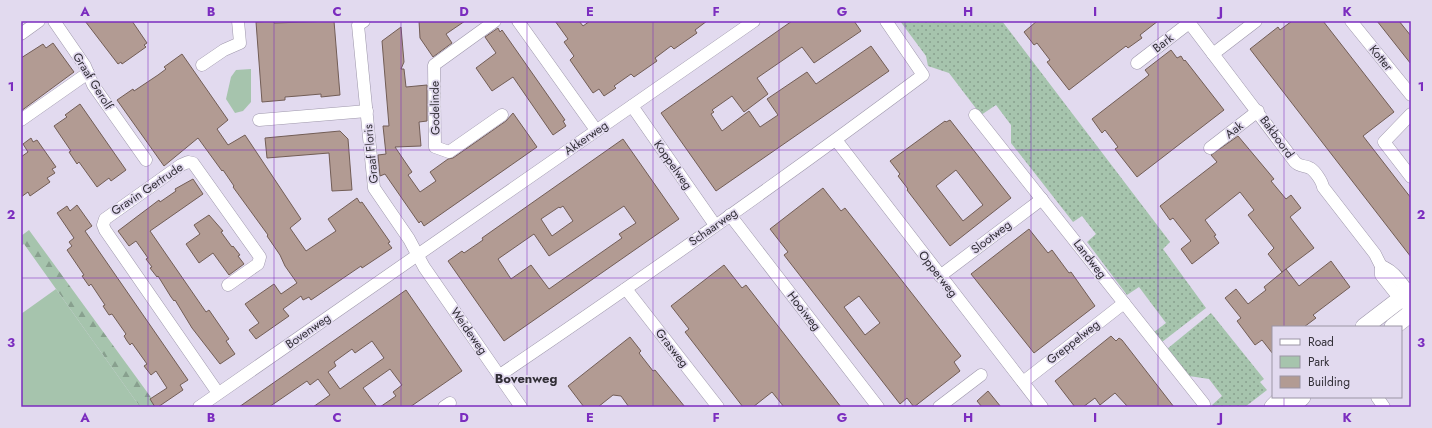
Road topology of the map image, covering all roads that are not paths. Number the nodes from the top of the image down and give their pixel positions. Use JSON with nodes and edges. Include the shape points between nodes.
{"nodes":[{"id":1,"x":39,"y":21,"type":"edge"},
{"id":2,"x":54,"y":21,"type":"edge"},
{"id":3,"x":238,"y":21,"type":"edge"},
{"id":4,"x":495,"y":21,"type":"edge"},
{"id":5,"x":518,"y":21,"type":"edge"},
{"id":6,"x":754,"y":21,"type":"edge"},
{"id":7,"x":886,"y":21,"type":"edge"},
{"id":8,"x":1256,"y":21,"type":"edge"},
{"id":9,"x":1351,"y":21,"type":"edge"},
{"id":10,"x":1188,"y":22,"type":"edge"},
{"id":11,"x":361,"y":23,"type":"edge"},
{"id":12,"x":21,"y":34,"type":"edge"},
{"id":13,"x":1213,"y":54,"type":"junction"},
{"id":14,"x":1137,"y":63,"type":"dead end"},
{"id":15,"x":202,"y":64,"type":"dead end"},
{"id":16,"x":88,"y":73,"type":"junction"},
{"id":17,"x":1411,"y":95,"type":"edge"},
{"id":18,"x":632,"y":106,"type":"junction"},
{"id":19,"x":1258,"y":111,"type":"junction"},
{"id":20,"x":367,"y":112,"type":"junction"},
{"id":21,"x":1411,"y":114,"type":"edge"},
{"id":22,"x":502,"y":115,"type":"dead end"},
{"id":23,"x":975,"y":115,"type":"dead end"},
{"id":24,"x":21,"y":120,"type":"edge"},
{"id":25,"x":259,"y":120,"type":"dead end"},
{"id":26,"x":596,"y":130,"type":"junction"},
{"id":27,"x":836,"y":140,"type":"junction"},
{"id":28,"x":1210,"y":148,"type":"dead end"},
{"id":29,"x":146,"y":160,"type":"dead end"},
{"id":30,"x":1411,"y":177,"type":"edge"},
{"id":31,"x":1042,"y":199,"type":"junction"},
{"id":32,"x":730,"y":215,"type":"junction"},
{"id":33,"x":715,"y":225,"type":"junction"},
{"id":34,"x":418,"y":255,"type":"junction"},
{"id":35,"x":940,"y":276,"type":"junction"},
{"id":36,"x":228,"y":285,"type":"dead end"},
{"id":37,"x":626,"y":289,"type":"junction"},
{"id":38,"x":1408,"y":298,"type":"edge"},
{"id":39,"x":1124,"y":302,"type":"junction"},
{"id":40,"x":1411,"y":313,"type":"edge"},
{"id":41,"x":1366,"y":326,"type":"edge"},
{"id":42,"x":1394,"y":326,"type":"edge"},
{"id":43,"x":500,"y":375,"type":"junction"},
{"id":44,"x":981,"y":375,"type":"dead end"},
{"id":45,"x":1022,"y":382,"type":"junction"},
{"id":46,"x":218,"y":393,"type":"junction"},
{"id":47,"x":1282,"y":398,"type":"edge"},
{"id":48,"x":1301,"y":398,"type":"edge"},
{"id":49,"x":1378,"y":398,"type":"edge"},
{"id":50,"x":1204,"y":404,"type":"dead end"},
{"id":51,"x":199,"y":407,"type":"edge"},
{"id":52,"x":521,"y":407,"type":"edge"},
{"id":53,"x":718,"y":407,"type":"edge"},
{"id":54,"x":878,"y":407,"type":"edge"},
{"id":55,"x":939,"y":407,"type":"edge"},
{"id":56,"x":1042,"y":407,"type":"edge"},
{"id":57,"x":1273,"y":407,"type":"edge"},
{"id":58,"x":1290,"y":407,"type":"edge"},
{"id":59,"x":1384,"y":407,"type":"edge"}],
"edges":[{"from":1,"to":12,"type":"street"},
{"from":2,"to":16,"type":"street","name":"Graaf Gerolf"},
{"from":3,"to":15,"type":"street","via":[[240,43]]},
{"from":4,"to":22,"type":"street","name":"Godelinde","via":[[434,65],[435,147],[449,152]]},
{"from":5,"to":26,"type":"street"},
{"from":6,"to":18,"type":"street","name":"Akkerweg"},
{"from":7,"to":27,"type":"street","name":"Schaarweg","via":[[922,75]]},
{"from":8,"to":13,"type":"street"},
{"from":9,"to":17,"type":"street","name":"Kotter"},
{"from":10,"to":13,"type":"street","name":"Bakboord"},
{"from":10,"to":14,"type":"street","name":"Bark"},
{"from":11,"to":20,"type":"street","name":"Graaf Floris"},
{"from":13,"to":19,"type":"street","name":"Bakboord"},
{"from":16,"to":24,"type":"street"},
{"from":16,"to":29,"type":"street","name":"Graaf Gerolf","via":[[93,85]]},
{"from":18,"to":26,"type":"street","name":"Akkerweg"},
{"from":18,"to":33,"type":"street","name":"Koppelweg"},
{"from":19,"to":28,"type":"street","name":"Aak"},
{"from":19,"to":38,"type":"street","name":"Bakboord","via":[[1297,164],[1314,172],[1375,254],[1381,266],[1381,274]]},
{"from":20,"to":25,"type":"street","name":"Graaf Floris"},
{"from":20,"to":34,"type":"street","name":"Graaf Floris","via":[[374,188]]},
{"from":21,"to":30,"type":"street","via":[[1384,142]]},
{"from":23,"to":31,"type":"street","name":"Landweg"},
{"from":26,"to":34,"type":"street","name":"Akkerweg"},
{"from":27,"to":32,"type":"street","name":"Schaarweg"},
{"from":27,"to":35,"type":"street","name":"Opperweg"},
{"from":31,"to":35,"type":"street","name":"Slootweg"},
{"from":31,"to":39,"type":"street","name":"Landweg"},
{"from":32,"to":33,"type":"street","name":"Schaarweg"},
{"from":32,"to":54,"type":"street","name":"Hooiweg"},
{"from":33,"to":37,"type":"street","name":"Schaarweg"},
{"from":34,"to":43,"type":"street","name":"Weideweg"},
{"from":34,"to":46,"type":"street","name":"Bovenweg"},
{"from":35,"to":45,"type":"street","name":"Opperweg"},
{"from":36,"to":46,"type":"street","name":"Gravin Gertrude","via":[[258,264],[260,257],[193,163],[181,165],[105,219],[105,230]]},
{"from":37,"to":43,"type":"street","name":"Schaarweg"},
{"from":37,"to":53,"type":"street","name":"Grasweg"},
{"from":38,"to":41,"type":"street"},
{"from":39,"to":45,"type":"street","name":"Greppelweg"},
{"from":39,"to":50,"type":"street","name":"Landweg"},
{"from":40,"to":42,"type":"street"},
{"from":43,"to":52,"type":"street","name":"Weideweg"},
{"from":44,"to":55,"type":"street"},
{"from":45,"to":56,"type":"street","name":"Opperweg"},
{"from":46,"to":51,"type":"street","name":"Bovenweg"},
{"from":47,"to":57,"type":"street"},
{"from":48,"to":58,"type":"street"},
{"from":49,"to":59,"type":"street"}]}
